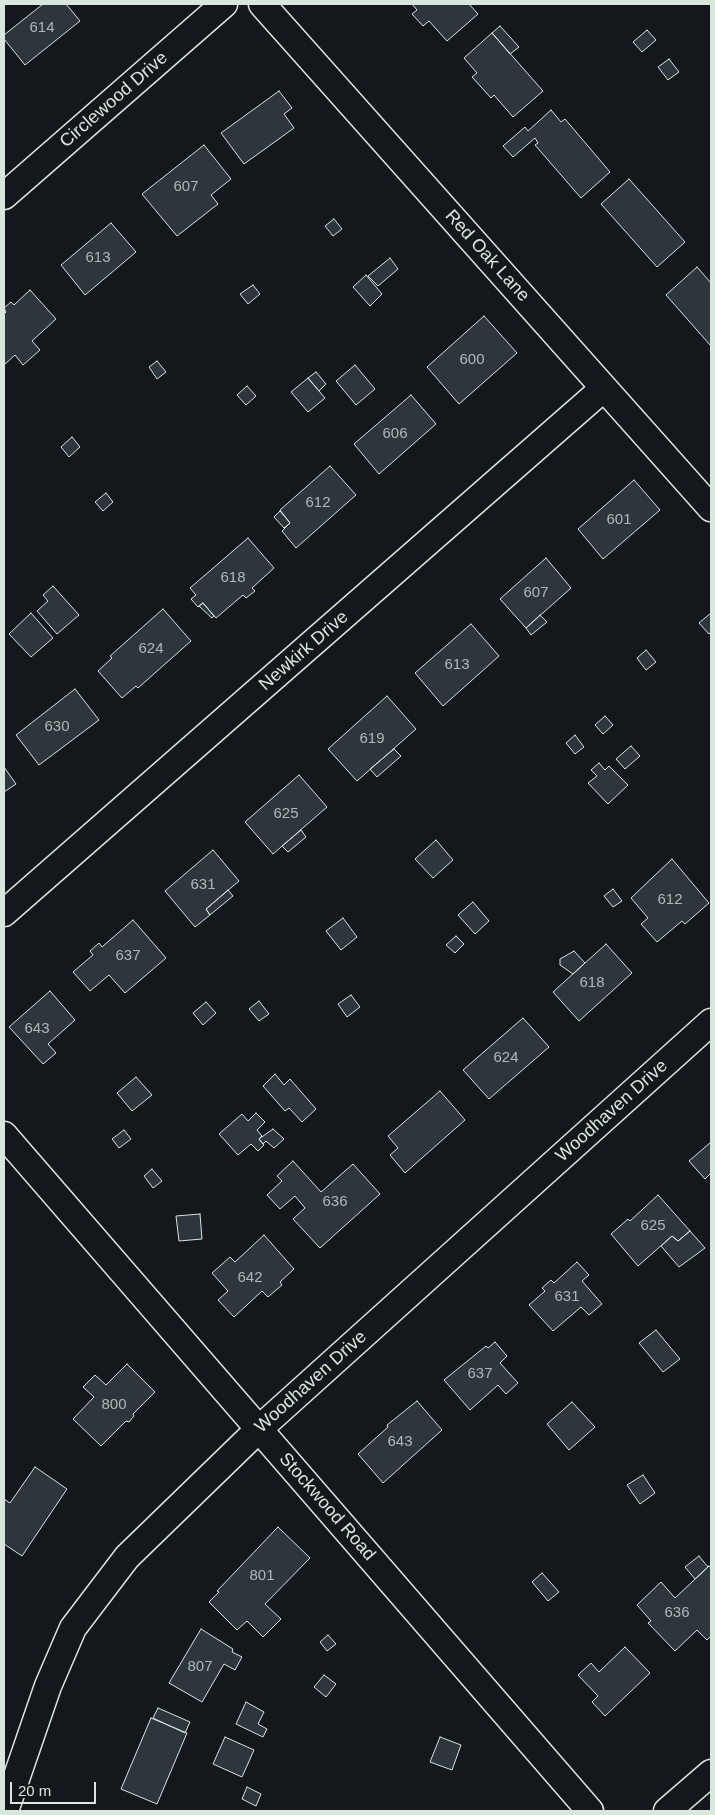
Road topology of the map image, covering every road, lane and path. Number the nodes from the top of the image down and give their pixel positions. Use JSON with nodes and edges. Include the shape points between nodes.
{"nodes":[{"id":1,"x":224,"y":4,"type":"edge"},
{"id":2,"x":262,"y":4,"type":"edge"},
{"id":3,"x":4,"y":196,"type":"edge"},
{"id":4,"x":604,"y":388,"type":"junction"},
{"id":5,"x":711,"y":508,"type":"edge"},
{"id":6,"x":4,"y":913,"type":"edge"},
{"id":7,"x":711,"y":1022,"type":"edge"},
{"id":8,"x":4,"y":1136,"type":"edge"},
{"id":9,"x":259,"y":1429,"type":"junction"},
{"id":10,"x":711,"y":1773,"type":"edge"},
{"id":11,"x":5,"y":1811,"type":"edge"},
{"id":12,"x":590,"y":1811,"type":"edge"},
{"id":13,"x":667,"y":1811,"type":"edge"}],
"edges":[{"from":1,"to":3,"type":"street","name":"Circlewood Drive"},
{"from":2,"to":4,"type":"street","name":"Red Oak Lane"},
{"from":4,"to":5,"type":"street","name":"Red Oak Lane"},
{"from":4,"to":6,"type":"street","name":"Newkirk Drive"},
{"from":7,"to":9,"type":"street","name":"Woodhaven Drive"},
{"from":8,"to":9,"type":"street","name":"Stockwood Road"},
{"from":9,"to":11,"type":"street","name":"Woodhaven Drive","via":[[127,1557],[73,1628],[48,1686]]},
{"from":9,"to":12,"type":"street","name":"Stockwood Road"},
{"from":10,"to":13,"type":"street"}]}
